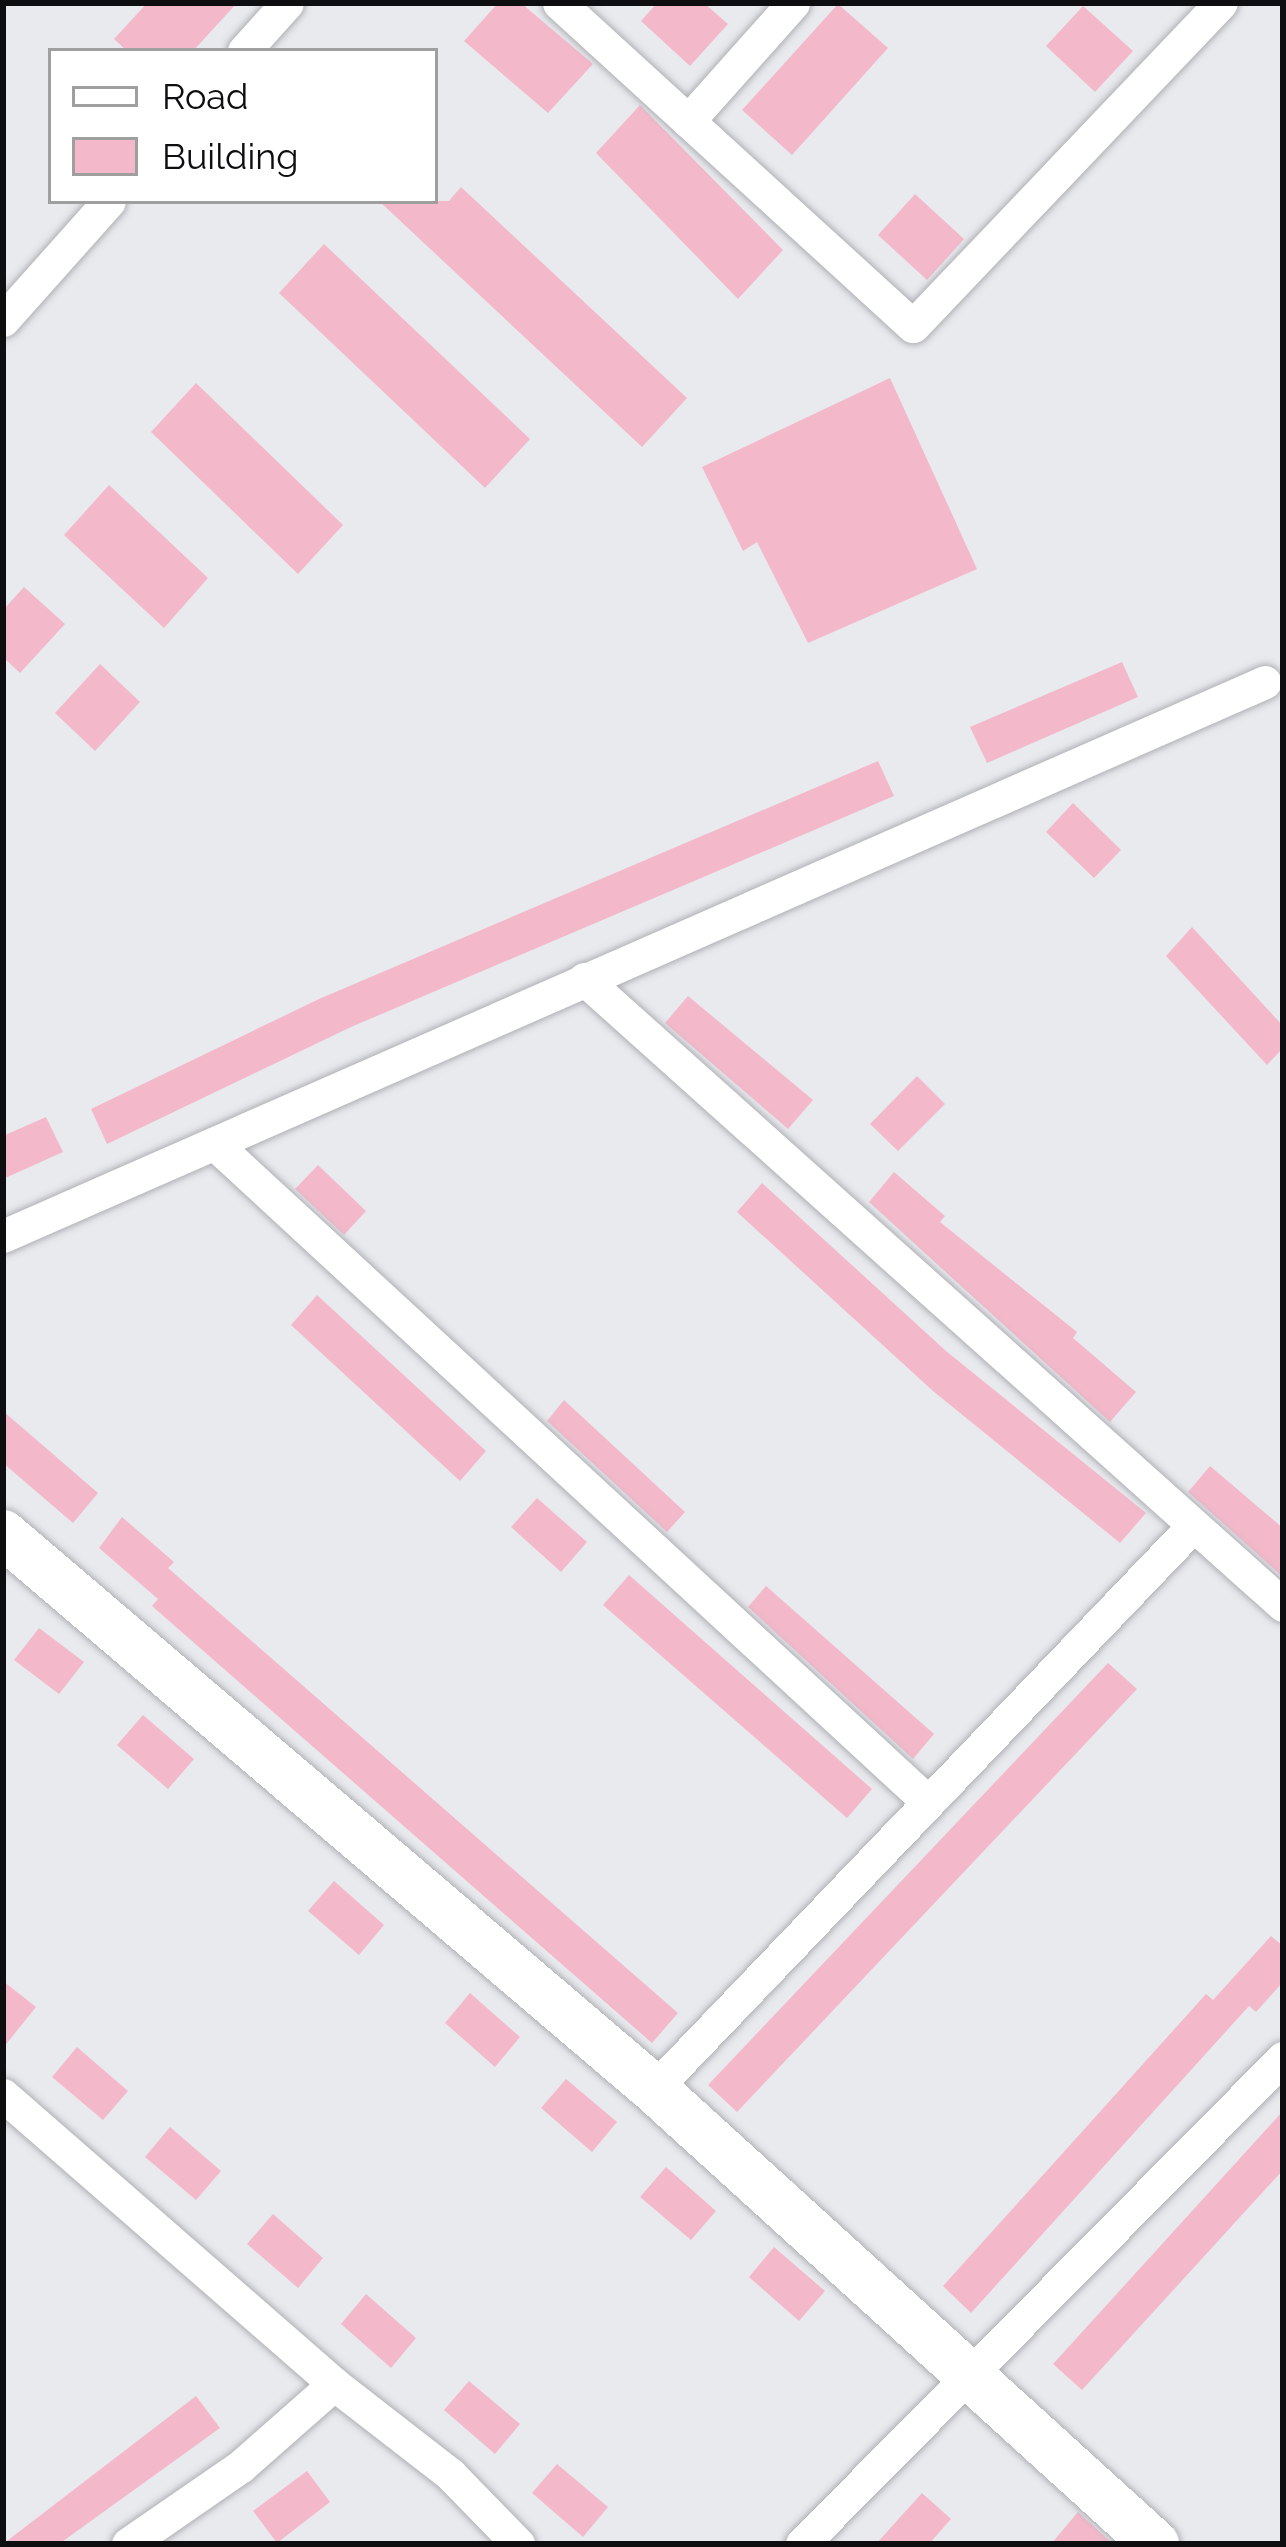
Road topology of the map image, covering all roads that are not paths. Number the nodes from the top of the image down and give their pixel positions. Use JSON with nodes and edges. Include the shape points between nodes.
{"nodes":[{"id":1,"x":287,"y":3,"type":"edge"},
{"id":2,"x":559,"y":3,"type":"edge"},
{"id":3,"x":793,"y":3,"type":"edge"},
{"id":4,"x":1221,"y":3,"type":"edge"},
{"id":5,"x":247,"y":48,"type":"edge"},
{"id":6,"x":688,"y":121,"type":"junction"},
{"id":7,"x":107,"y":204,"type":"edge"},
{"id":8,"x":3,"y":320,"type":"edge"},
{"id":9,"x":1265,"y":682,"type":"dead end"},
{"id":10,"x":584,"y":979,"type":"junction"},
{"id":11,"x":216,"y":1145,"type":"junction"},
{"id":12,"x":3,"y":1236,"type":"edge"},
{"id":13,"x":1192,"y":1527,"type":"junction"},
{"id":14,"x":3,"y":1534,"type":"edge"},
{"id":15,"x":1283,"y":1605,"type":"edge"},
{"id":16,"x":928,"y":1802,"type":"junction"},
{"id":17,"x":1283,"y":2058,"type":"edge"},
{"id":18,"x":654,"y":2090,"type":"junction"},
{"id":19,"x":3,"y":2095,"type":"edge"},
{"id":20,"x":967,"y":2380,"type":"junction"},
{"id":21,"x":334,"y":2384,"type":"junction"},
{"id":22,"x":128,"y":2544,"type":"edge"},
{"id":23,"x":518,"y":2544,"type":"edge"},
{"id":24,"x":802,"y":2544,"type":"edge"},
{"id":25,"x":1155,"y":2544,"type":"edge"}],
"edges":[{"from":1,"to":5,"type":"street"},
{"from":2,"to":6,"type":"street"},
{"from":3,"to":6,"type":"street"},
{"from":4,"to":6,"type":"street","via":[[913,326]]},
{"from":7,"to":8,"type":"street"},
{"from":9,"to":10,"type":"street"},
{"from":10,"to":11,"type":"street"},
{"from":10,"to":13,"type":"street"},
{"from":11,"to":12,"type":"street"},
{"from":11,"to":16,"type":"street"},
{"from":13,"to":15,"type":"street"},
{"from":13,"to":16,"type":"street"},
{"from":14,"to":18,"type":"street"},
{"from":16,"to":18,"type":"street"},
{"from":17,"to":20,"type":"street"},
{"from":18,"to":20,"type":"street"},
{"from":19,"to":21,"type":"street"},
{"from":20,"to":24,"type":"street"},
{"from":20,"to":25,"type":"street"},
{"from":21,"to":22,"type":"street","via":[[241,2466]]},
{"from":21,"to":23,"type":"street","via":[[450,2474]]}]}
